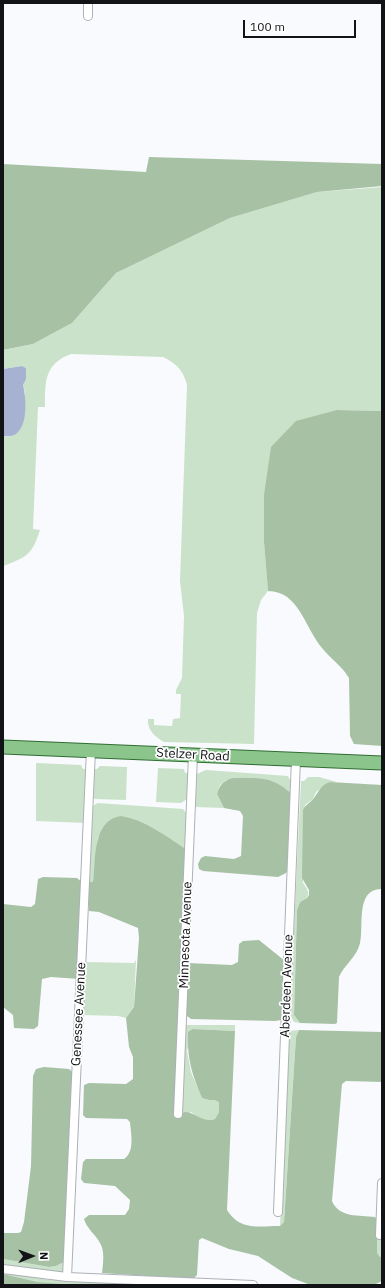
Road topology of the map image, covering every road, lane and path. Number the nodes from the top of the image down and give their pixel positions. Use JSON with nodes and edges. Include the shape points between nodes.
{"nodes":[{"id":1,"x":88,"y":3,"type":"edge"},
{"id":2,"x":88,"y":16,"type":"dead end"},
{"id":3,"x":3,"y":747,"type":"edge"},
{"id":4,"x":91,"y":750,"type":"junction"},
{"id":5,"x":193,"y":755,"type":"junction"},
{"id":6,"x":296,"y":759,"type":"junction"},
{"id":7,"x":382,"y":763,"type":"edge"},
{"id":8,"x":178,"y":1114,"type":"dead end"},
{"id":9,"x":382,"y":1184,"type":"edge"},
{"id":10,"x":278,"y":1212,"type":"dead end"},
{"id":11,"x":380,"y":1235,"type":"dead end"},
{"id":12,"x":3,"y":1269,"type":"edge"},
{"id":13,"x":67,"y":1276,"type":"junction"},
{"id":14,"x":169,"y":1283,"type":"edge"},
{"id":15,"x":253,"y":1285,"type":"edge"}],
"edges":[{"from":1,"to":2,"type":"street"},
{"from":3,"to":4,"type":"main road","name":"Stelzer Road"},
{"from":4,"to":5,"type":"main road","name":"Stelzer Road"},
{"from":4,"to":13,"type":"street","name":"Genessee Avenue"},
{"from":5,"to":6,"type":"main road","name":"Stelzer Road"},
{"from":5,"to":8,"type":"street","name":"Minnesota Avenue"},
{"from":6,"to":7,"type":"main road","name":"Stelzer Road"},
{"from":6,"to":10,"type":"street","name":"Aberdeen Avenue"},
{"from":9,"to":11,"type":"street"},
{"from":12,"to":13,"type":"street"},
{"from":13,"to":14,"type":"street"},
{"from":14,"to":15,"type":"street"}]}
